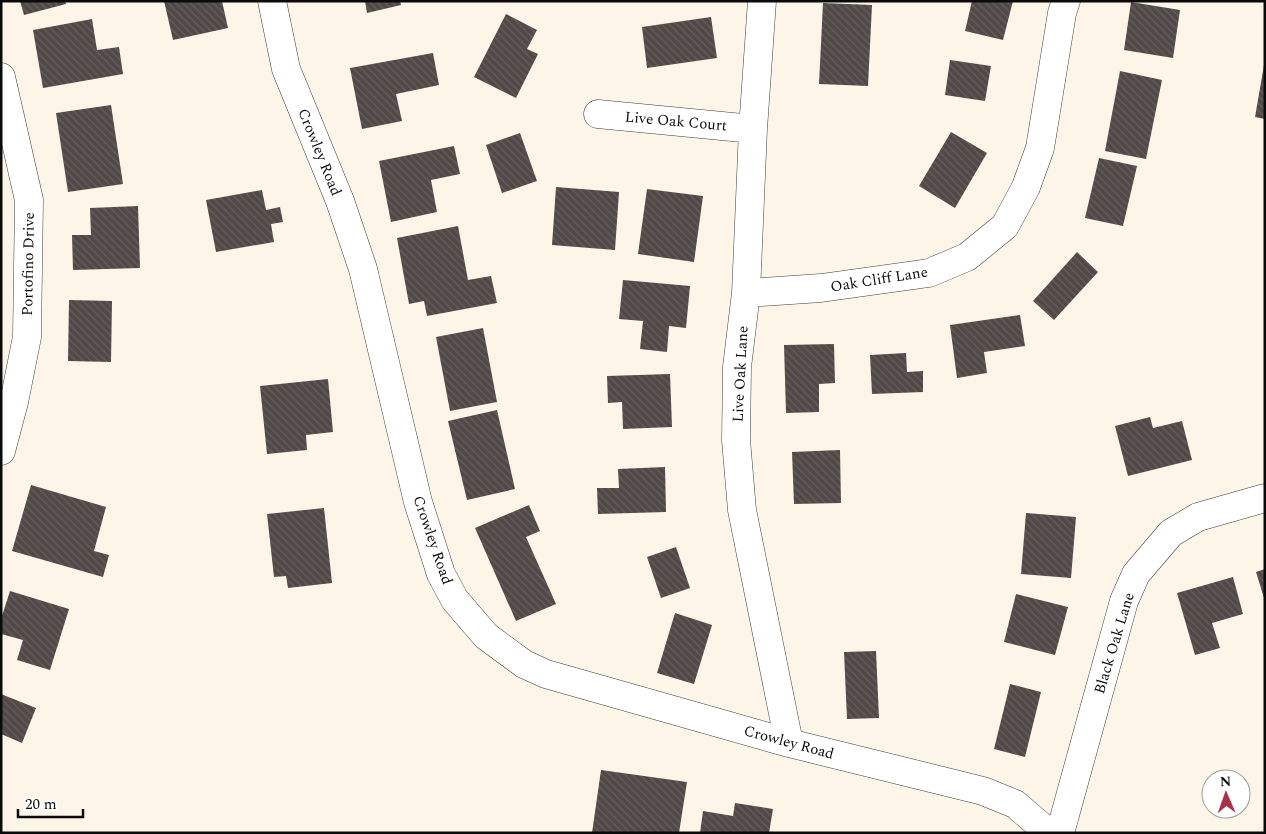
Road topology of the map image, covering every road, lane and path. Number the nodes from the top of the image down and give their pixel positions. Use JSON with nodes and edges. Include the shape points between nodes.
{"nodes":[{"id":1,"x":272,"y":1,"type":"edge"},
{"id":2,"x":762,"y":1,"type":"edge"},
{"id":3,"x":1066,"y":1,"type":"edge"},
{"id":4,"x":1,"y":77,"type":"edge"},
{"id":5,"x":598,"y":114,"type":"dead end"},
{"id":6,"x":753,"y":129,"type":"junction"},
{"id":7,"x":746,"y":293,"type":"junction"},
{"id":8,"x":1,"y":451,"type":"edge"},
{"id":9,"x":1265,"y":498,"type":"edge"},
{"id":10,"x":789,"y":743,"type":"junction"},
{"id":11,"x":1049,"y":833,"type":"edge"},
{"id":12,"x":1060,"y":833,"type":"edge"}],
"edges":[{"from":1,"to":10,"type":"street","name":"Crowley Road","via":[[286,69],[340,201],[362,269],[418,502],[441,574],[455,600],[486,636],[524,664],[546,674]]},
{"from":2,"to":6,"type":"street","name":"Live Oak Lane"},
{"from":3,"to":7,"type":"street","name":"Oak Cliff Lane","via":[[1040,148],[1026,187],[1005,226],[967,257],[929,273],[821,288]]},
{"from":4,"to":8,"type":"street","name":"Portofino Drive","via":[[29,200],[27,337]]},
{"from":5,"to":6,"type":"street","name":"Live Oak Court"},
{"from":6,"to":7,"type":"street","name":"Live Oak Lane"},
{"from":7,"to":10,"type":"street","name":"Live Oak Lane","via":[[737,367],[736,440],[742,510]]},
{"from":9,"to":12,"type":"street","name":"Black Oak Lane","via":[[1198,517],[1171,533],[1136,574],[1124,601]]},
{"from":10,"to":11,"type":"street","name":"Crowley Road","via":[[983,791],[1015,804]]}]}
